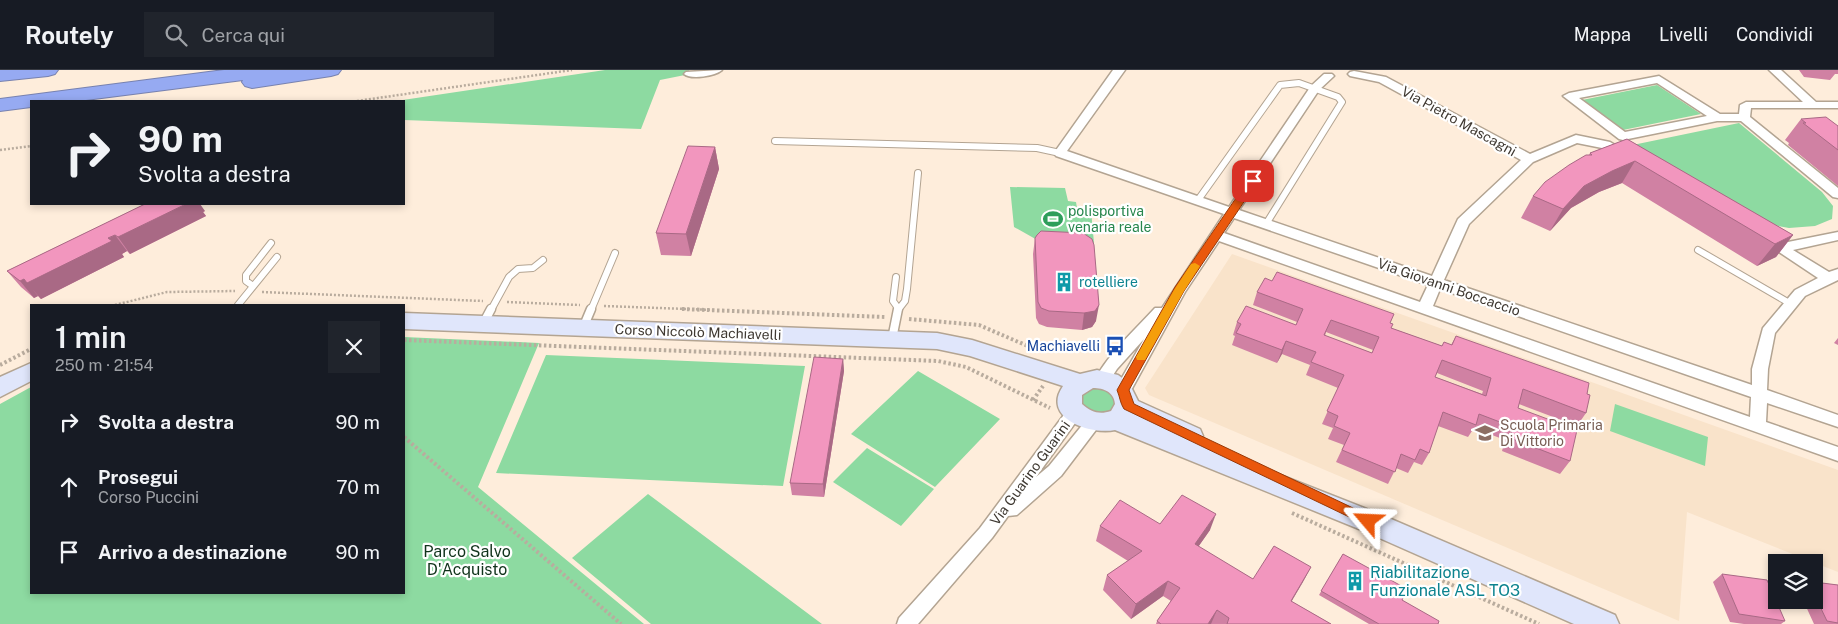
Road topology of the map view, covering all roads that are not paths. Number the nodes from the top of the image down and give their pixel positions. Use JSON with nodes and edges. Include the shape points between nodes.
{"nodes":[{"id":1,"x":48,"y":70,"type":"edge"},
{"id":2,"x":155,"y":70,"type":"edge"},
{"id":3,"x":272,"y":70,"type":"edge"},
{"id":4,"x":331,"y":70,"type":"edge"},
{"id":5,"x":716,"y":70,"type":"edge"},
{"id":6,"x":1119,"y":70,"type":"edge"},
{"id":7,"x":1775,"y":70,"type":"edge"},
{"id":8,"x":690,"y":74,"type":"dead end"},
{"id":9,"x":1340,"y":74,"type":"edge"},
{"id":10,"x":0,"y":75,"type":"edge"},
{"id":11,"x":1315,"y":88,"type":"junction"},
{"id":12,"x":0,"y":90,"type":"edge"},
{"id":13,"x":39,"y":100,"type":"edge"},
{"id":14,"x":129,"y":100,"type":"edge"},
{"id":15,"x":30,"y":101,"type":"edge"},
{"id":16,"x":1811,"y":104,"type":"junction"},
{"id":17,"x":0,"y":105,"type":"edge"},
{"id":18,"x":1838,"y":105,"type":"edge"},
{"id":19,"x":30,"y":116,"type":"edge"},
{"id":20,"x":1717,"y":117,"type":"junction"},
{"id":21,"x":1744,"y":118,"type":"junction"},
{"id":22,"x":0,"y":120,"type":"edge"},
{"id":23,"x":1623,"y":136,"type":"junction"},
{"id":24,"x":775,"y":141,"type":"dead end"},
{"id":25,"x":1606,"y":144,"type":"junction"},
{"id":26,"x":1060,"y":153,"type":"junction"},
{"id":27,"x":1530,"y":160,"type":"junction"},
{"id":28,"x":1639,"y":164,"type":"edge"},
{"id":29,"x":918,"y":173,"type":"dead end"},
{"id":30,"x":1838,"y":194,"type":"edge"},
{"id":31,"x":1198,"y":200,"type":"junction"},
{"id":32,"x":1232,"y":212,"type":"junction"},
{"id":33,"x":1266,"y":224,"type":"junction"},
{"id":34,"x":1755,"y":233,"type":"edge"},
{"id":35,"x":1216,"y":235,"type":"junction"},
{"id":36,"x":1838,"y":236,"type":"edge"},
{"id":37,"x":271,"y":243,"type":"dead end"},
{"id":38,"x":1780,"y":248,"type":"junction"},
{"id":39,"x":1698,"y":250,"type":"dead end"},
{"id":40,"x":615,"y":253,"type":"dead end"},
{"id":41,"x":276,"y":257,"type":"dead end"},
{"id":42,"x":543,"y":260,"type":"dead end"},
{"id":43,"x":1833,"y":276,"type":"edge"},
{"id":44,"x":896,"y":277,"type":"dead end"},
{"id":45,"x":1436,"y":282,"type":"junction"},
{"id":46,"x":253,"y":286,"type":"junction"},
{"id":47,"x":1179,"y":290,"type":"junction"},
{"id":48,"x":239,"y":304,"type":"edge"},
{"id":49,"x":1791,"y":304,"type":"junction"},
{"id":50,"x":898,"y":308,"type":"junction"},
{"id":51,"x":1424,"y":309,"type":"junction"},
{"id":52,"x":405,"y":321,"type":"edge"},
{"id":53,"x":483,"y":324,"type":"junction"},
{"id":54,"x":583,"y":328,"type":"junction"},
{"id":55,"x":892,"y":339,"type":"junction"},
{"id":56,"x":30,"y":372,"type":"edge"},
{"id":57,"x":0,"y":388,"type":"edge"},
{"id":58,"x":1760,"y":394,"type":"junction"},
{"id":59,"x":1098,"y":401,"type":"junction"},
{"id":60,"x":1838,"y":421,"type":"edge"},
{"id":61,"x":1758,"y":426,"type":"junction"},
{"id":62,"x":1838,"y":454,"type":"edge"},
{"id":63,"x":986,"y":533,"type":"junction"},
{"id":64,"x":906,"y":624,"type":"edge"},
{"id":65,"x":1605,"y":624,"type":"edge"}],
"edges":[{"from":1,"to":10,"type":"highway"},
{"from":2,"to":12,"type":"highway"},
{"from":3,"to":13,"type":"highway"},
{"from":4,"to":14,"type":"highway"},
{"from":5,"to":8,"type":"street"},
{"from":6,"to":26,"type":"street"},
{"from":7,"to":16,"type":"street"},
{"from":9,"to":11,"type":"street"},
{"from":9,"to":27,"type":"street","name":"Via Pietro Mascagni","via":[[1382,79]]},
{"from":11,"to":31,"type":"lane","via":[[1299,83],[1280,84]]},
{"from":11,"to":32,"type":"street"},
{"from":11,"to":33,"type":"lane","via":[[1338,97],[1342,102]]},
{"from":15,"to":17,"type":"highway"},
{"from":16,"to":18,"type":"street"},
{"from":16,"to":21,"type":"street","via":[[1746,105]]},
{"from":19,"to":22,"type":"highway"},
{"from":20,"to":21,"type":"street"},
{"from":20,"to":23,"type":"street"},
{"from":20,"to":23,"type":"street","via":[[1659,79],[1569,96]]},
{"from":21,"to":30,"type":"street"},
{"from":23,"to":25,"type":"street"},
{"from":24,"to":26,"type":"lane","via":[[1037,148]]},
{"from":25,"to":27,"type":"street","via":[[1576,140]]},
{"from":25,"to":28,"type":"street"},
{"from":26,"to":31,"type":"street","name":"Via Giovanni Boccaccio"},
{"from":27,"to":45,"type":"street","name":"Via Pietro Mascagni","via":[[1463,222]]},
{"from":29,"to":50,"type":"lane","via":[[908,289],[905,301]]},
{"from":31,"to":32,"type":"street","name":"Via Giovanni Boccaccio"},
{"from":32,"to":33,"type":"street","name":"Via Giovanni Boccaccio"},
{"from":32,"to":35,"type":"street"},
{"from":33,"to":45,"type":"street","name":"Via Giovanni Boccaccio"},
{"from":34,"to":38,"type":"street"},
{"from":35,"to":47,"type":"street"},
{"from":35,"to":51,"type":"street","name":"Via Giovanni Boccaccio"},
{"from":36,"to":38,"type":"street"},
{"from":37,"to":46,"type":"lane","via":[[246,276],[246,281]]},
{"from":38,"to":43,"type":"street"},
{"from":39,"to":49,"type":"lane"},
{"from":40,"to":54,"type":"lane"},
{"from":41,"to":46,"type":"lane"},
{"from":42,"to":53,"type":"lane","via":[[533,268],[518,269],[509,277]]},
{"from":43,"to":49,"type":"street","via":[[1800,293]]},
{"from":44,"to":50,"type":"lane","via":[[893,301]]},
{"from":45,"to":51,"type":"street","name":"Via Pietro Mascagni"},
{"from":45,"to":58,"type":"street","name":"Via Giovanni Boccaccio"},
{"from":46,"to":48,"type":"lane"},
{"from":47,"to":59,"type":"street"},
{"from":47,"to":59,"type":"street","via":[[1112,365]]},
{"from":49,"to":58,"type":"street","via":[[1768,332],[1760,369]]},
{"from":50,"to":55,"type":"lane"},
{"from":51,"to":61,"type":"street","name":"Via Giovanni Boccaccio"},
{"from":52,"to":53,"type":"street","name":"Corso Niccolò Machiavelli"},
{"from":53,"to":54,"type":"street","name":"Corso Niccolò Machiavelli"},
{"from":54,"to":55,"type":"street","name":"Corso Niccolò Machiavelli"},
{"from":55,"to":59,"type":"street","name":"Corso Niccolò Machiavelli","via":[[955,344],[990,355],[1043,386]]},
{"from":56,"to":57,"type":"street"},
{"from":58,"to":60,"type":"street","name":"Via Giovanni Boccaccio"},
{"from":58,"to":61,"type":"street"},
{"from":59,"to":63,"type":"street","name":"Via Guarino Guarini","via":[[1060,432]]},
{"from":59,"to":63,"type":"street","name":"Via Guarino Guarini","via":[[1055,471]]},
{"from":59,"to":65,"type":"street","name":"Corso Niccolò Machiavelli"},
{"from":61,"to":62,"type":"street","name":"Via Giovanni Boccaccio"},
{"from":63,"to":64,"type":"street","name":"Via Guarino Guarini"}]}
